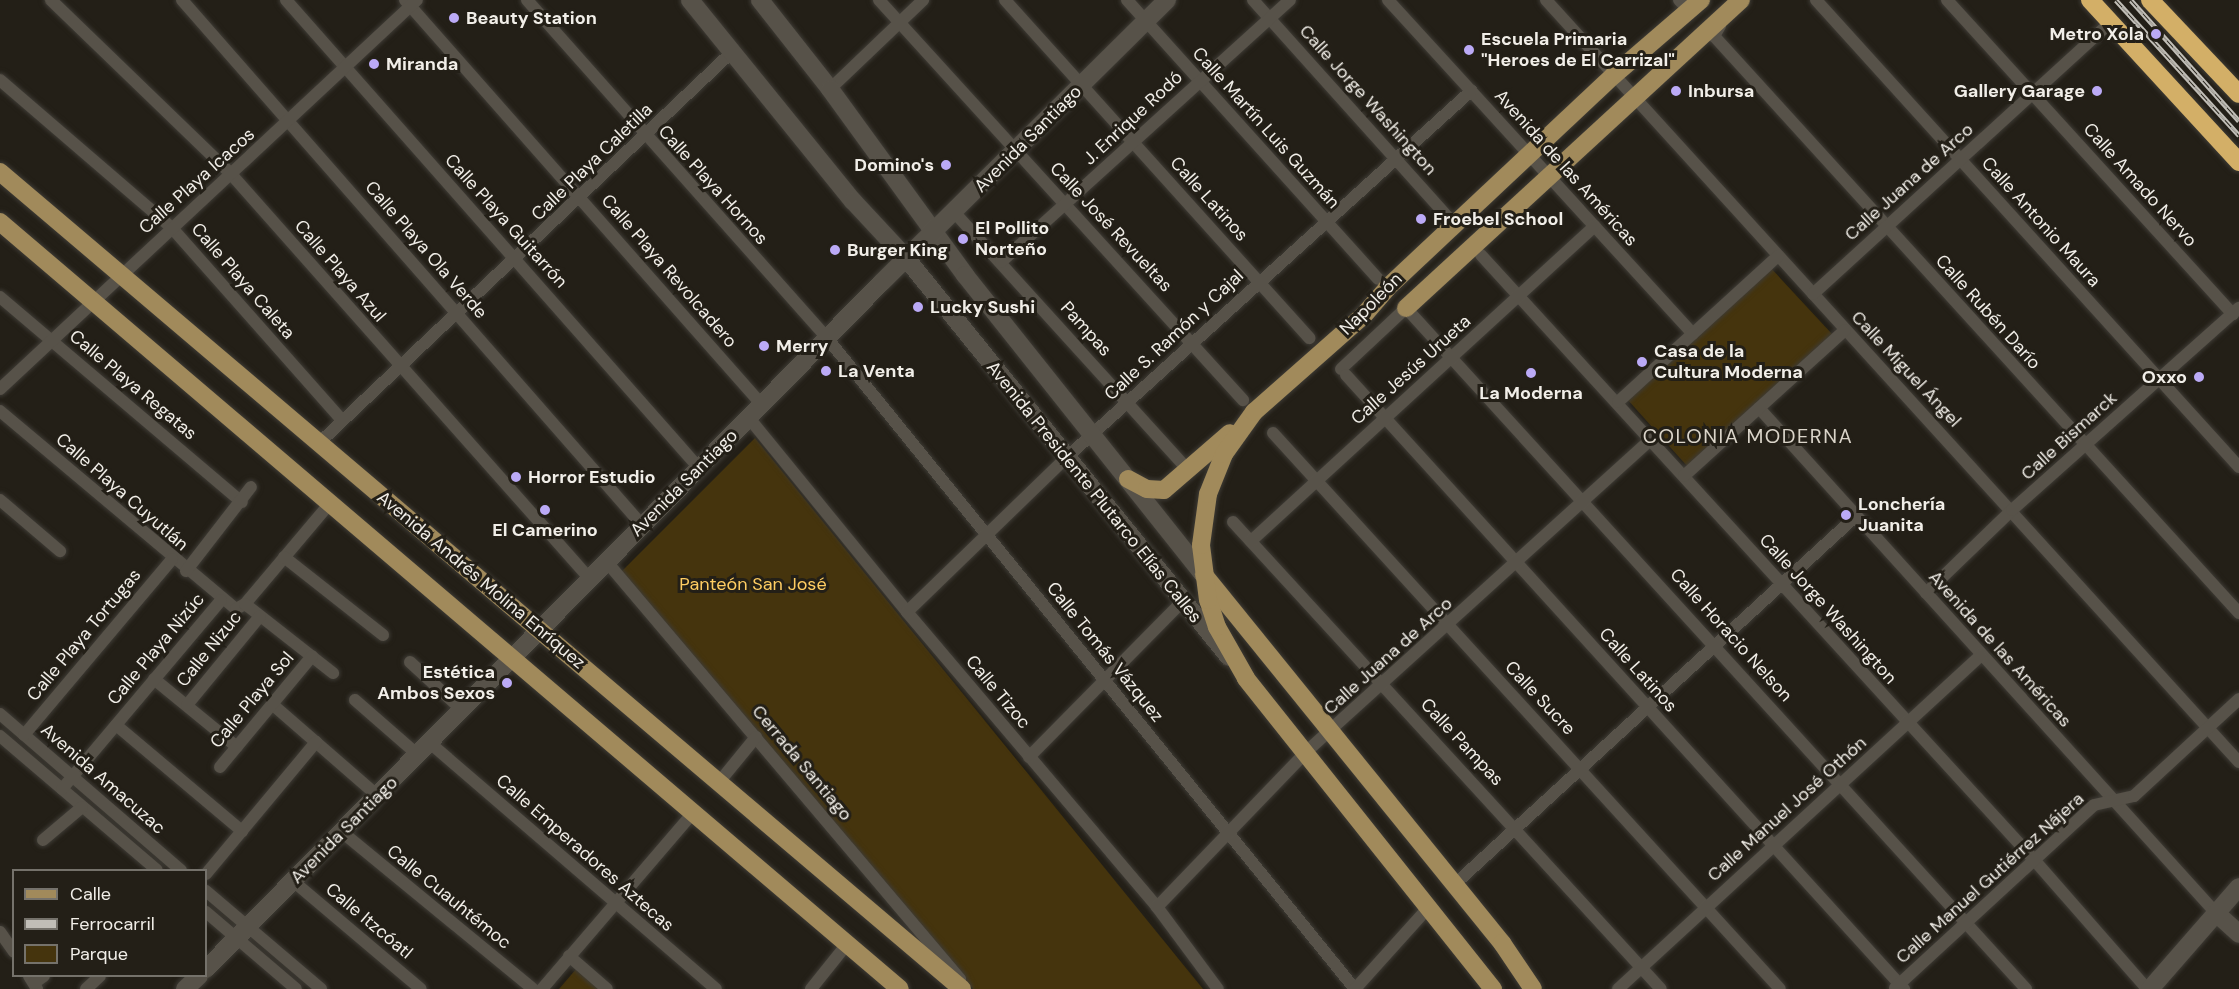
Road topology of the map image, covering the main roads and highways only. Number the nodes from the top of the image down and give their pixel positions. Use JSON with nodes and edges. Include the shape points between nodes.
{"nodes":[{"id":1,"x":690,"y":0,"type":"edge"},
{"id":2,"x":760,"y":0,"type":"edge"},
{"id":3,"x":1167,"y":0,"type":"edge"},
{"id":4,"x":1741,"y":0,"type":"edge"},
{"id":5,"x":2090,"y":0,"type":"edge"},
{"id":6,"x":2150,"y":0,"type":"edge"},
{"id":7,"x":1690,"y":3,"type":"edge"},
{"id":8,"x":2239,"y":94,"type":"edge"},
{"id":9,"x":2239,"y":162,"type":"edge"},
{"id":10,"x":0,"y":172,"type":"edge"},
{"id":11,"x":0,"y":182,"type":"edge"},
{"id":12,"x":45,"y":211,"type":"junction"},
{"id":13,"x":0,"y":222,"type":"edge"},
{"id":14,"x":936,"y":231,"type":"junction"},
{"id":15,"x":906,"y":258,"type":"junction"},
{"id":16,"x":1406,"y":308,"type":"road end"},
{"id":17,"x":1249,"y":406,"type":"junction"},
{"id":18,"x":1128,"y":479,"type":"junction"},
{"id":19,"x":1202,"y":573,"type":"junction"},
{"id":20,"x":541,"y":629,"type":"junction"},
{"id":21,"x":512,"y":659,"type":"junction"},
{"id":22,"x":1246,"y":678,"type":"junction"},
{"id":23,"x":2239,"y":887,"type":"edge"},
{"id":24,"x":2216,"y":913,"type":"junction"},
{"id":25,"x":2239,"y":934,"type":"edge"},
{"id":26,"x":207,"y":968,"type":"edge"},
{"id":27,"x":197,"y":977,"type":"edge"},
{"id":28,"x":185,"y":989,"type":"edge"},
{"id":29,"x":900,"y":989,"type":"edge"},
{"id":30,"x":962,"y":989,"type":"edge"},
{"id":31,"x":1493,"y":989,"type":"edge"},
{"id":32,"x":1533,"y":989,"type":"edge"},
{"id":33,"x":2149,"y":989,"type":"edge"}],
"edges":[{"from":1,"to":15,"type":"main road","name":"Avenida Presidente Plutarco Elías Calles","via":[[853,201]]},
{"from":2,"to":14,"type":"main road","name":"Avenida Presidente Plutarco Elías Calles"},
{"from":3,"to":14,"type":"main road","name":"Avenida Santiago"},
{"from":4,"to":16,"type":"main road","name":"Napoleón"},
{"from":5,"to":9,"type":"highway"},
{"from":6,"to":8,"type":"highway"},
{"from":7,"to":17,"type":"main road","name":"Napoleón","via":[[1454,224],[1363,316]]},
{"from":10,"to":12,"type":"main road","name":"Avenida Andrés Molina Enríquez"},
{"from":11,"to":12,"type":"main road"},
{"from":12,"to":20,"type":"main road","name":"Avenida Andrés Molina Enríquez"},
{"from":13,"to":21,"type":"main road"},
{"from":14,"to":15,"type":"main road","name":"Avenida Santiago"},
{"from":14,"to":18,"type":"main road","name":"Avenida Presidente Plutarco Elías Calles","via":[[965,275]]},
{"from":15,"to":20,"type":"main road","name":"Avenida Santiago"},
{"from":15,"to":22,"type":"main road","name":"Avenida Presidente Plutarco Elías Calles"},
{"from":17,"to":18,"type":"main road","via":[[1189,471],[1164,490],[1148,489]]},
{"from":17,"to":19,"type":"main road","name":"Napoleón","via":[[1210,485],[1201,545]]},
{"from":18,"to":19,"type":"main road","name":"Avenida Presidente Plutarco Elías Calles"},
{"from":19,"to":22,"type":"main road","name":"Napoleón","via":[[1217,627]]},
{"from":19,"to":32,"type":"main road","name":"Avenida Presidente Plutarco Elías Calles","via":[[1455,884]]},
{"from":20,"to":21,"type":"main road","name":"Avenida Santiago"},
{"from":20,"to":30,"type":"main road","name":"Avenida Andrés Molina Enríquez"},
{"from":21,"to":26,"type":"main road","name":"Avenida Santiago"},
{"from":21,"to":29,"type":"main road"},
{"from":22,"to":31,"type":"main road","name":"Avenida Presidente Plutarco Elías Calles"},
{"from":23,"to":24,"type":"main road"},
{"from":24,"to":25,"type":"main road"},
{"from":24,"to":33,"type":"main road"},
{"from":27,"to":28,"type":"main road"}]}
